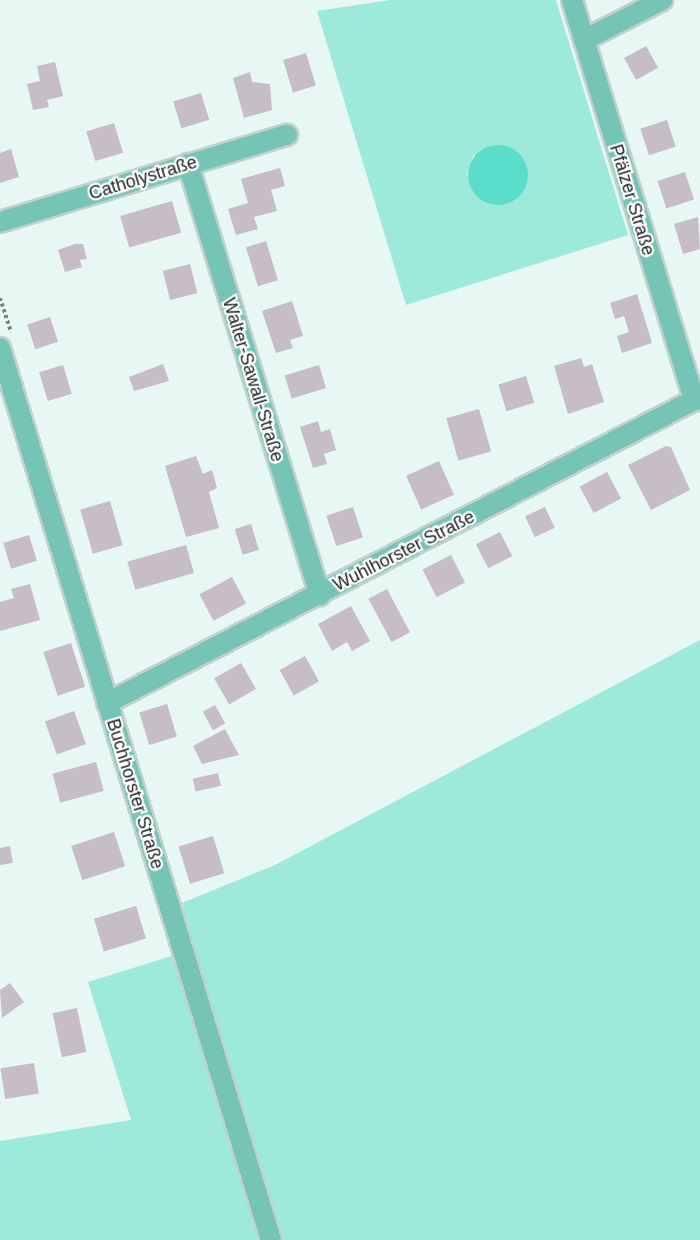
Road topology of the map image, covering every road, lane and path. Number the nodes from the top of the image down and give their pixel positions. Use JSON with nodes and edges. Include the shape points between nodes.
{"nodes":[{"id":1,"x":572,"y":0,"type":"edge"},
{"id":2,"x":662,"y":0,"type":"edge"},
{"id":3,"x":584,"y":40,"type":"junction"},
{"id":4,"x":287,"y":135,"type":"dead end"},
{"id":5,"x":188,"y":164,"type":"junction"},
{"id":6,"x":0,"y":222,"type":"edge"},
{"id":7,"x":0,"y":348,"type":"edge"},
{"id":8,"x":697,"y":399,"type":"edge"},
{"id":9,"x":320,"y":594,"type":"junction"},
{"id":10,"x":107,"y":703,"type":"junction"},
{"id":11,"x":271,"y":1240,"type":"edge"}],
"edges":[{"from":1,"to":3,"type":"street","name":"Pfälzer Straße"},
{"from":2,"to":3,"type":"street"},
{"from":3,"to":8,"type":"street","name":"Pfälzer Straße"},
{"from":4,"to":5,"type":"street","name":"Catholystraße"},
{"from":5,"to":6,"type":"street","name":"Catholystraße"},
{"from":5,"to":9,"type":"street","name":"Walter-Sawall-Straße"},
{"from":7,"to":10,"type":"street","name":"Buchhorster Straße"},
{"from":8,"to":9,"type":"street","name":"Wuhlhorster Straße"},
{"from":9,"to":10,"type":"street","name":"Wuhlhorster Straße"},
{"from":10,"to":11,"type":"street","name":"Buchhorster Straße"}]}
